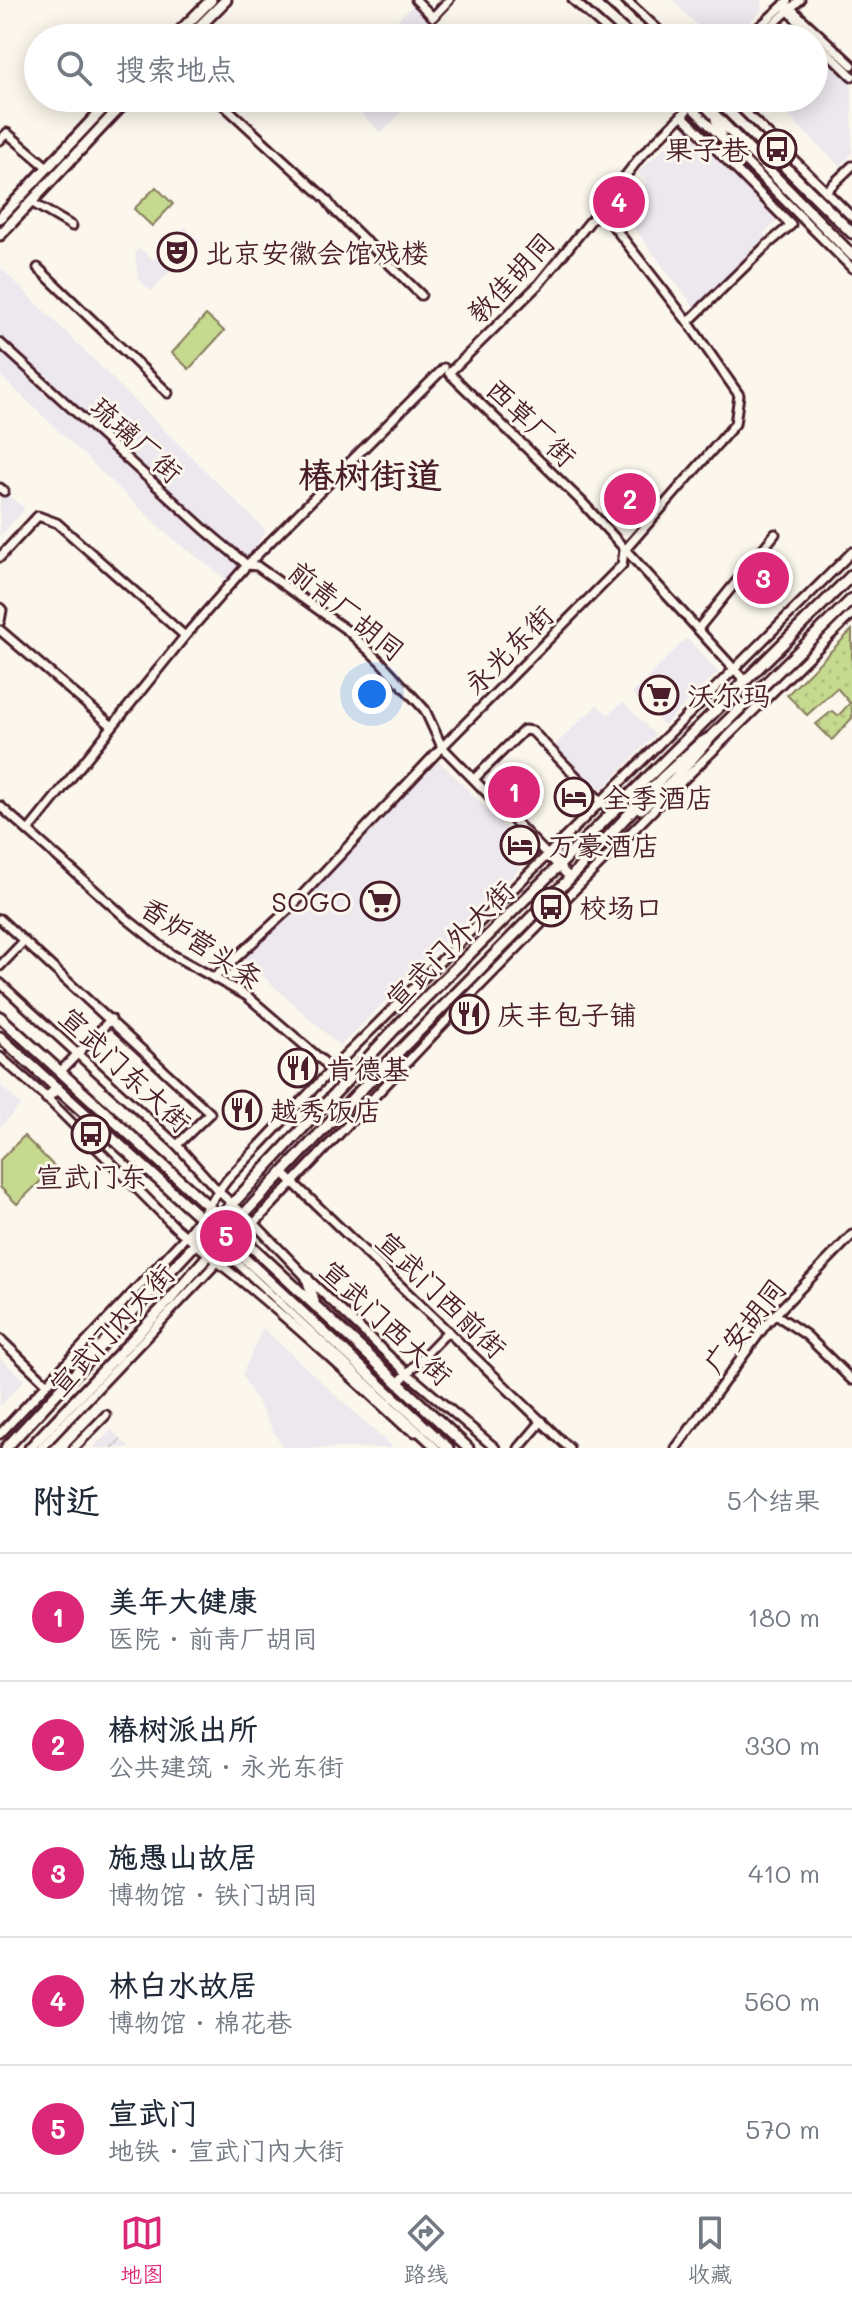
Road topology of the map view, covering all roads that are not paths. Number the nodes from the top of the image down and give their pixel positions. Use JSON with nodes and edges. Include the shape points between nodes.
{"nodes":[{"id":1,"x":211,"y":0,"type":"edge"},
{"id":2,"x":226,"y":0,"type":"edge"},
{"id":3,"x":416,"y":0,"type":"edge"},
{"id":4,"x":449,"y":0,"type":"edge"},
{"id":5,"x":573,"y":0,"type":"edge"},
{"id":6,"x":590,"y":0,"type":"edge"},
{"id":7,"x":609,"y":0,"type":"edge"},
{"id":8,"x":626,"y":0,"type":"edge"},
{"id":9,"x":800,"y":0,"type":"edge"},
{"id":10,"x":788,"y":6,"type":"edge"},
{"id":11,"x":187,"y":24,"type":"edge"},
{"id":12,"x":202,"y":24,"type":"edge"},
{"id":13,"x":600,"y":24,"type":"edge"},
{"id":14,"x":617,"y":24,"type":"edge"},
{"id":15,"x":634,"y":24,"type":"edge"},
{"id":16,"x":652,"y":24,"type":"edge"},
{"id":17,"x":765,"y":24,"type":"edge"},
{"id":18,"x":771,"y":24,"type":"edge"},
{"id":19,"x":803,"y":24,"type":"edge"},
{"id":20,"x":808,"y":24,"type":"edge"},
{"id":21,"x":828,"y":43,"type":"edge"},
{"id":22,"x":828,"y":52,"type":"edge"},
{"id":23,"x":852,"y":65,"type":"edge"},
{"id":24,"x":852,"y":76,"type":"edge"},
{"id":25,"x":100,"y":112,"type":"edge"},
{"id":26,"x":116,"y":112,"type":"edge"},
{"id":27,"x":231,"y":112,"type":"edge"},
{"id":28,"x":685,"y":112,"type":"edge"},
{"id":29,"x":702,"y":112,"type":"edge"},
{"id":30,"x":709,"y":112,"type":"edge"},
{"id":31,"x":729,"y":112,"type":"edge"},
{"id":32,"x":745,"y":112,"type":"edge"},
{"id":33,"x":682,"y":115,"type":"junction"},
{"id":34,"x":715,"y":116,"type":"junction"},
{"id":35,"x":721,"y":135,"type":"junction"},
{"id":36,"x":0,"y":140,"type":"edge"},
{"id":37,"x":852,"y":166,"type":"edge"},
{"id":38,"x":47,"y":167,"type":"junction"},
{"id":39,"x":826,"y":191,"type":"junction"},
{"id":40,"x":777,"y":192,"type":"junction"},
{"id":41,"x":798,"y":200,"type":"junction"},
{"id":42,"x":31,"y":202,"type":"junction"},
{"id":43,"x":600,"y":209,"type":"junction"},
{"id":44,"x":852,"y":217,"type":"edge"},
{"id":45,"x":0,"y":218,"type":"edge"},
{"id":46,"x":72,"y":226,"type":"dead end"},
{"id":47,"x":852,"y":233,"type":"edge"},
{"id":48,"x":0,"y":235,"type":"edge"},
{"id":49,"x":852,"y":255,"type":"edge"},
{"id":50,"x":38,"y":268,"type":"dead end"},
{"id":51,"x":852,"y":268,"type":"edge"},
{"id":52,"x":421,"y":295,"type":"dead end"},
{"id":53,"x":688,"y":322,"type":"junction"},
{"id":54,"x":0,"y":343,"type":"edge"},
{"id":55,"x":446,"y":371,"type":"junction"},
{"id":56,"x":168,"y":393,"type":"dead end"},
{"id":57,"x":775,"y":534,"type":"dead end"},
{"id":58,"x":624,"y":551,"type":"junction"},
{"id":59,"x":852,"y":552,"type":"edge"},
{"id":60,"x":0,"y":557,"type":"edge"},
{"id":61,"x":247,"y":565,"type":"junction"},
{"id":62,"x":852,"y":575,"type":"edge"},
{"id":63,"x":852,"y":599,"type":"edge"},
{"id":64,"x":0,"y":608,"type":"edge"},
{"id":65,"x":852,"y":614,"type":"edge"},
{"id":66,"x":0,"y":621,"type":"edge"},
{"id":67,"x":698,"y":629,"type":"junction"},
{"id":68,"x":0,"y":630,"type":"edge"},
{"id":69,"x":185,"y":636,"type":"junction"},
{"id":70,"x":734,"y":668,"type":"junction"},
{"id":71,"x":745,"y":681,"type":"junction"},
{"id":72,"x":112,"y":726,"type":"junction"},
{"id":73,"x":442,"y":747,"type":"junction"},
{"id":74,"x":474,"y":779,"type":"junction"},
{"id":75,"x":600,"y":801,"type":"junction"},
{"id":76,"x":0,"y":806,"type":"edge"},
{"id":77,"x":611,"y":812,"type":"junction"},
{"id":78,"x":29,"y":830,"type":"junction"},
{"id":79,"x":546,"y":853,"type":"junction"},
{"id":80,"x":558,"y":866,"type":"junction"},
{"id":81,"x":570,"y":878,"type":"junction"},
{"id":82,"x":0,"y":919,"type":"edge"},
{"id":83,"x":24,"y":941,"type":"junction"},
{"id":84,"x":0,"y":966,"type":"edge"},
{"id":85,"x":214,"y":978,"type":"junction"},
{"id":86,"x":0,"y":983,"type":"edge"},
{"id":87,"x":0,"y":1017,"type":"edge"},
{"id":88,"x":111,"y":1019,"type":"junction"},
{"id":89,"x":0,"y":1037,"type":"edge"},
{"id":90,"x":78,"y":1055,"type":"junction"},
{"id":91,"x":0,"y":1057,"type":"edge"},
{"id":92,"x":332,"y":1069,"type":"junction"},
{"id":93,"x":60,"y":1072,"type":"junction"},
{"id":94,"x":346,"y":1081,"type":"junction"},
{"id":95,"x":57,"y":1088,"type":"junction"},
{"id":96,"x":47,"y":1098,"type":"junction"},
{"id":97,"x":177,"y":1145,"type":"junction"},
{"id":98,"x":283,"y":1173,"type":"junction"},
{"id":99,"x":292,"y":1181,"type":"junction"},
{"id":100,"x":219,"y":1192,"type":"junction"},
{"id":101,"x":231,"y":1203,"type":"junction"},
{"id":102,"x":244,"y":1214,"type":"junction"},
{"id":103,"x":219,"y":1216,"type":"junction"},
{"id":104,"x":254,"y":1223,"type":"junction"},
{"id":105,"x":232,"y":1228,"type":"junction"},
{"id":106,"x":209,"y":1229,"type":"junction"},
{"id":107,"x":852,"y":1235,"type":"edge"},
{"id":108,"x":186,"y":1236,"type":"junction"},
{"id":109,"x":242,"y":1237,"type":"junction"},
{"id":110,"x":224,"y":1239,"type":"junction"},
{"id":111,"x":195,"y":1244,"type":"junction"},
{"id":112,"x":233,"y":1247,"type":"junction"},
{"id":113,"x":209,"y":1255,"type":"junction"},
{"id":114,"x":233,"y":1259,"type":"junction"},
{"id":115,"x":219,"y":1263,"type":"junction"},
{"id":116,"x":307,"y":1278,"type":"junction"},
{"id":117,"x":315,"y":1304,"type":"junction"},
{"id":118,"x":775,"y":1314,"type":"junction"},
{"id":119,"x":448,"y":1331,"type":"junction"},
{"id":120,"x":0,"y":1339,"type":"edge"},
{"id":121,"x":95,"y":1353,"type":"junction"},
{"id":122,"x":75,"y":1355,"type":"junction"},
{"id":123,"x":408,"y":1374,"type":"junction"},
{"id":124,"x":852,"y":1380,"type":"edge"},
{"id":125,"x":398,"y":1383,"type":"junction"},
{"id":126,"x":47,"y":1384,"type":"junction"},
{"id":127,"x":106,"y":1415,"type":"dead end"},
{"id":128,"x":542,"y":1421,"type":"junction"},
{"id":129,"x":0,"y":1434,"type":"edge"},
{"id":130,"x":430,"y":1436,"type":"junction"},
{"id":131,"x":6,"y":1448,"type":"edge"},
{"id":132,"x":30,"y":1448,"type":"edge"},
{"id":133,"x":41,"y":1448,"type":"edge"},
{"id":134,"x":74,"y":1448,"type":"edge"},
{"id":135,"x":436,"y":1448,"type":"edge"},
{"id":136,"x":448,"y":1448,"type":"edge"},
{"id":137,"x":468,"y":1448,"type":"edge"},
{"id":138,"x":495,"y":1448,"type":"edge"},
{"id":139,"x":519,"y":1448,"type":"edge"},
{"id":140,"x":569,"y":1448,"type":"edge"},
{"id":141,"x":676,"y":1448,"type":"edge"}],
"edges":[{"from":1,"to":11,"type":"main road"},
{"from":2,"to":12,"type":"main road"},
{"from":3,"to":4,"type":"street","via":[[433,17]]},
{"from":5,"to":13,"type":"street"},
{"from":6,"to":14,"type":"main road"},
{"from":7,"to":15,"type":"main road"},
{"from":8,"to":16,"type":"street"},
{"from":9,"to":10,"type":"street"},
{"from":10,"to":17,"type":"street"},
{"from":10,"to":18,"type":"street"},
{"from":10,"to":19,"type":"street"},
{"from":10,"to":20,"type":"street"},
{"from":21,"to":23,"type":"street"},
{"from":22,"to":24,"type":"street"},
{"from":25,"to":38,"type":"main road"},
{"from":26,"to":42,"type":"main road"},
{"from":27,"to":52,"type":"street"},
{"from":28,"to":33,"type":"street","name":"教佳胡同"},
{"from":29,"to":35,"type":"street"},
{"from":30,"to":34,"type":"main road"},
{"from":31,"to":47,"type":"main road"},
{"from":32,"to":39,"type":"street"},
{"from":33,"to":43,"type":"street","name":"教佳胡同","via":[[640,157]]},
{"from":33,"to":53,"type":"street","via":[[791,225]]},
{"from":34,"to":35,"type":"main road"},
{"from":34,"to":41,"type":"main road"},
{"from":35,"to":40,"type":"street"},
{"from":36,"to":38,"type":"street","via":[[7,133]]},
{"from":37,"to":39,"type":"street"},
{"from":38,"to":45,"type":"main road"},
{"from":39,"to":44,"type":"street"},
{"from":40,"to":41,"type":"main road"},
{"from":40,"to":51,"type":"street"},
{"from":41,"to":49,"type":"main road"},
{"from":42,"to":46,"type":"street"},
{"from":42,"to":48,"type":"main road"},
{"from":43,"to":53,"type":"street","name":"永光东街"},
{"from":43,"to":55,"type":"street","name":"教佳胡同","via":[[539,284]]},
{"from":50,"to":56,"type":"street"},
{"from":53,"to":58,"type":"street","name":"永光东街","via":[[739,395],[735,424]]},
{"from":54,"to":61,"type":"street","name":"琉璃厂街"},
{"from":55,"to":58,"type":"street","name":"西草厂街","via":[[582,502]]},
{"from":55,"to":61,"type":"street","name":"教佳胡同"},
{"from":57,"to":67,"type":"street"},
{"from":58,"to":67,"type":"street","name":"西草厂街"},
{"from":58,"to":73,"type":"street","name":"永光东街","via":[[622,565]]},
{"from":59,"to":70,"type":"street"},
{"from":60,"to":69,"type":"street","via":[[38,516],[57,523]]},
{"from":61,"to":69,"type":"street","name":"教佳胡同"},
{"from":61,"to":73,"type":"street","name":"前青厂胡同","via":[[257,566],[348,631],[425,710]]},
{"from":62,"to":71,"type":"main road","name":"宣武门外大街"},
{"from":63,"to":81,"type":"main road","name":"宣武门外大街","via":[[662,778]]},
{"from":64,"to":66,"type":"street"},
{"from":65,"to":99,"type":"street","via":[[621,842]]},
{"from":67,"to":70,"type":"street","name":"西草厂街"},
{"from":68,"to":72,"type":"street"},
{"from":69,"to":72,"type":"street","name":"教佳胡同"},
{"from":70,"to":71,"type":"street","name":"西草厂街"},
{"from":70,"to":75,"type":"street"},
{"from":71,"to":77,"type":"main road","name":"宣武门外大街"},
{"from":72,"to":78,"type":"street","name":"教佳胡同"},
{"from":73,"to":74,"type":"street","name":"前青厂胡同"},
{"from":73,"to":85,"type":"street","name":"永光东街","via":[[291,907]]},
{"from":74,"to":75,"type":"street","via":[[514,738],[532,731]]},
{"from":74,"to":79,"type":"street","name":"前青厂胡同"},
{"from":75,"to":77,"type":"street"},
{"from":75,"to":79,"type":"street"},
{"from":76,"to":78,"type":"street","name":"香炉营头条"},
{"from":77,"to":80,"type":"main road","name":"宣武门外大街"},
{"from":78,"to":85,"type":"street","name":"香炉营头条","via":[[148,936]]},
{"from":79,"to":80,"type":"street","name":"前青厂胡同"},
{"from":79,"to":92,"type":"street"},
{"from":80,"to":81,"type":"street","name":"前青厂胡同"},
{"from":80,"to":94,"type":"main road","name":"宣武门外大街"},
{"from":81,"to":98,"type":"main road","name":"宣武门外大街"},
{"from":82,"to":83,"type":"street"},
{"from":83,"to":84,"type":"street"},
{"from":83,"to":88,"type":"street"},
{"from":85,"to":92,"type":"street","name":"香炉营头条","via":[[247,996]]},
{"from":86,"to":90,"type":"street","name":"宣武门东大街"},
{"from":87,"to":93,"type":"main road","name":"宣武门东大街"},
{"from":88,"to":90,"type":"street"},
{"from":88,"to":97,"type":"street","via":[[210,1113]]},
{"from":89,"to":95,"type":"main road"},
{"from":90,"to":93,"type":"street"},
{"from":90,"to":97,"type":"street","name":"宣武门东大街"},
{"from":91,"to":96,"type":"street"},
{"from":92,"to":94,"type":"street","name":"香炉营头条"},
{"from":92,"to":100,"type":"street"},
{"from":93,"to":103,"type":"main road","name":"宣武门东大街"},
{"from":94,"to":101,"type":"main road","name":"宣武门外大街"},
{"from":95,"to":96,"type":"main road"},
{"from":95,"to":106,"type":"main road","name":"宣武门西大街"},
{"from":96,"to":108,"type":"street"},
{"from":97,"to":100,"type":"street","name":"宣武门东大街"},
{"from":98,"to":99,"type":"street","name":"宣武门西前街"},
{"from":98,"to":102,"type":"main road","name":"宣武门外大街"},
{"from":99,"to":104,"type":"street"},
{"from":99,"to":119,"type":"street","name":"宣武门西前街"},
{"from":100,"to":101,"type":"street","name":"宣武门东大街"},
{"from":100,"to":108,"type":"street"},
{"from":101,"to":102,"type":"street","name":"宣武门西大街"},
{"from":101,"to":103,"type":"main road","name":"宣武门外大街"},
{"from":102,"to":104,"type":"street","name":"宣武门西大街"},
{"from":102,"to":105,"type":"main road","name":"宣武门外大街"},
{"from":103,"to":105,"type":"main road","name":"宣武门西大街"},
{"from":103,"to":106,"type":"main road","name":"宣武门外大街"},
{"from":104,"to":109,"type":"street"},
{"from":104,"to":116,"type":"street","name":"宣武门西大街"},
{"from":105,"to":109,"type":"main road","name":"宣武门西大街"},
{"from":105,"to":110,"type":"main road","name":"宣武门内大街"},
{"from":106,"to":108,"type":"street"},
{"from":106,"to":110,"type":"main road","name":"宣武门西大街"},
{"from":106,"to":111,"type":"main road","name":"宣武门内大街"},
{"from":107,"to":118,"type":"street","name":"广安胡同"},
{"from":108,"to":111,"type":"street","name":"宣武门西大街"},
{"from":108,"to":122,"type":"street"},
{"from":109,"to":112,"type":"street"},
{"from":109,"to":117,"type":"main road","name":"宣武门西大街"},
{"from":110,"to":112,"type":"main road","name":"宣武门西大街"},
{"from":110,"to":113,"type":"main road","name":"宣武门内大街"},
{"from":111,"to":113,"type":"street","name":"宣武门西大街"},
{"from":111,"to":121,"type":"main road","name":"宣武门内大街"},
{"from":112,"to":114,"type":"street"},
{"from":112,"to":115,"type":"street"},
{"from":112,"to":130,"type":"main road","name":"宣武门西大街"},
{"from":113,"to":115,"type":"street","name":"宣武门西大街"},
{"from":113,"to":132,"type":"main road","name":"宣武门内大街"},
{"from":114,"to":115,"type":"street"},
{"from":114,"to":130,"type":"street","name":"宣武门西大街"},
{"from":115,"to":130,"type":"street","name":"宣武门西大街","via":[[404,1426]]},
{"from":115,"to":133,"type":"street"},
{"from":116,"to":117,"type":"main road"},
{"from":116,"to":123,"type":"street","name":"宣武门西大街"},
{"from":117,"to":125,"type":"main road","name":"宣武门西大街"},
{"from":118,"to":124,"type":"street","via":[[806,1335]]},
{"from":118,"to":141,"type":"street","name":"广安胡同"},
{"from":119,"to":123,"type":"street"},
{"from":119,"to":128,"type":"street","name":"宣武门西前街"},
{"from":120,"to":126,"type":"street"},
{"from":121,"to":122,"type":"street"},
{"from":121,"to":131,"type":"main road","name":"宣武门内大街"},
{"from":122,"to":126,"type":"street"},
{"from":123,"to":125,"type":"street"},
{"from":123,"to":138,"type":"street","name":"宣武门西大街"},
{"from":125,"to":137,"type":"main road","name":"宣武门西大街"},
{"from":126,"to":129,"type":"street"},
{"from":127,"to":134,"type":"street"},
{"from":128,"to":139,"type":"street"},
{"from":128,"to":140,"type":"street","name":"宣武门西前街"},
{"from":130,"to":135,"type":"street","name":"宣武门西大街"},
{"from":130,"to":136,"type":"main road","name":"宣武门西大街"}]}
